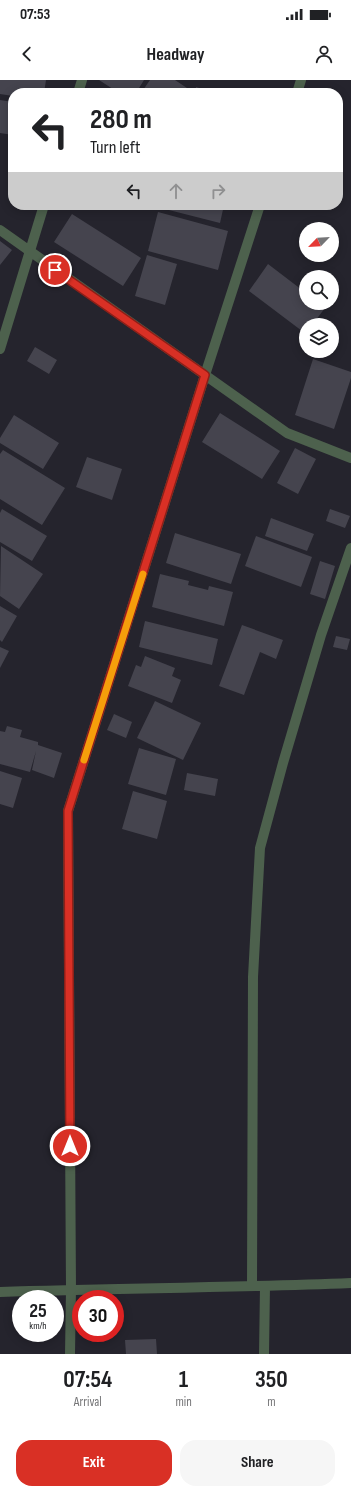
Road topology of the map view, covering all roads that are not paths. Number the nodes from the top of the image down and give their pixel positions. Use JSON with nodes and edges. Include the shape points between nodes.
{"nodes":[{"id":1,"x":42,"y":210,"type":"edge"},
{"id":2,"x":258,"y":210,"type":"edge"},
{"id":3,"x":0,"y":230,"type":"edge"},
{"id":4,"x":29,"y":252,"type":"junction"},
{"id":5,"x":0,"y":349,"type":"edge"},
{"id":6,"x":205,"y":375,"type":"junction"},
{"id":7,"x":351,"y":458,"type":"edge"},
{"id":8,"x":351,"y":548,"type":"edge"},
{"id":9,"x":351,"y":1283,"type":"edge"},
{"id":10,"x":252,"y":1286,"type":"junction"},
{"id":11,"x":265,"y":1286,"type":"junction"},
{"id":12,"x":71,"y":1290,"type":"junction"},
{"id":13,"x":0,"y":1292,"type":"edge"},
{"id":14,"x":70,"y":1354,"type":"edge"},
{"id":15,"x":264,"y":1354,"type":"edge"}],
"edges":[{"from":1,"to":4,"type":"street"},
{"from":2,"to":6,"type":"street"},
{"from":3,"to":4,"type":"street"},
{"from":4,"to":5,"type":"street"},
{"from":4,"to":6,"type":"street"},
{"from":6,"to":7,"type":"street","via":[[287,433]]},
{"from":6,"to":12,"type":"street","via":[[68,811]]},
{"from":8,"to":10,"type":"street","via":[[321,635],[260,848],[253,977]]},
{"from":9,"to":11,"type":"street"},
{"from":10,"to":11,"type":"street"},
{"from":10,"to":12,"type":"street"},
{"from":11,"to":15,"type":"street"},
{"from":12,"to":13,"type":"street"},
{"from":12,"to":14,"type":"street"}]}
